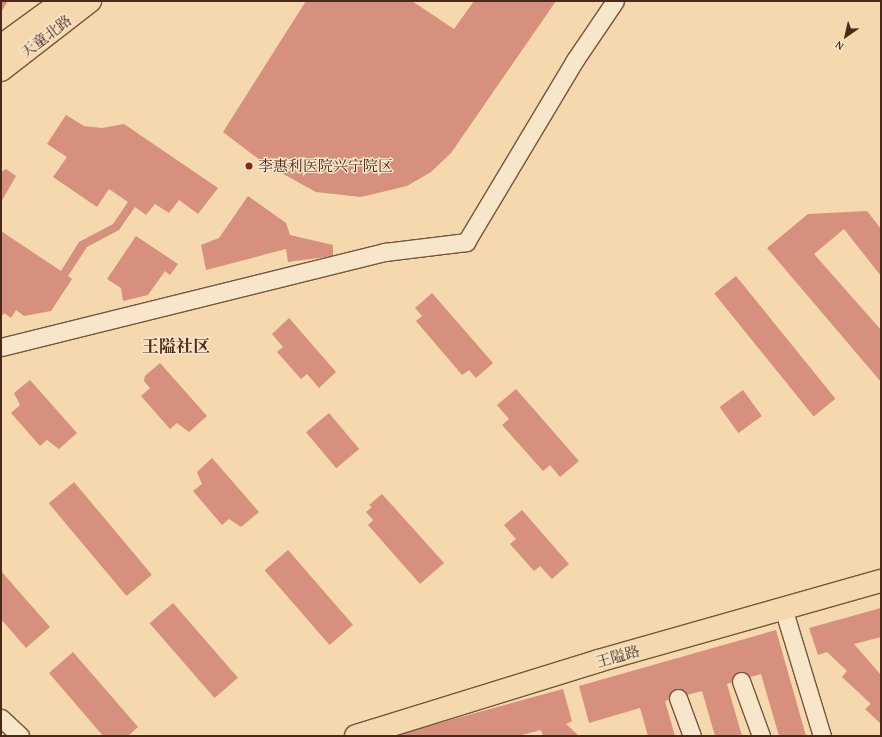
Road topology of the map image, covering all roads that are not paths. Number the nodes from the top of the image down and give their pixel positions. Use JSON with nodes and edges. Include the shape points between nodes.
{"nodes":[{"id":1,"x":63,"y":1,"type":"edge"},
{"id":2,"x":90,"y":1,"type":"edge"},
{"id":3,"x":615,"y":1,"type":"edge"},
{"id":4,"x":1,"y":46,"type":"edge"},
{"id":5,"x":1,"y":70,"type":"edge"},
{"id":6,"x":1,"y":347,"type":"edge"},
{"id":7,"x":881,"y":581,"type":"edge"},
{"id":8,"x":784,"y":611,"type":"junction"},
{"id":9,"x":741,"y":681,"type":"dead end"},
{"id":10,"x":678,"y":698,"type":"dead end"},
{"id":11,"x":1,"y":718,"type":"edge"},
{"id":12,"x":361,"y":735,"type":"edge"},
{"id":13,"x":20,"y":736,"type":"edge"},
{"id":14,"x":692,"y":736,"type":"edge"},
{"id":15,"x":761,"y":736,"type":"edge"},
{"id":16,"x":822,"y":736,"type":"edge"}],
"edges":[{"from":1,"to":4,"type":"main road"},
{"from":2,"to":5,"type":"main road","name":"天童北路"},
{"from":3,"to":6,"type":"street","via":[[574,60],[466,242],[385,252]]},
{"from":7,"to":8,"type":"main road","name":"王隘路"},
{"from":8,"to":12,"type":"main road","name":"王隘路","via":[[598,661]]},
{"from":8,"to":16,"type":"street"},
{"from":9,"to":15,"type":"street"},
{"from":10,"to":14,"type":"street"},
{"from":11,"to":13,"type":"street"}]}
